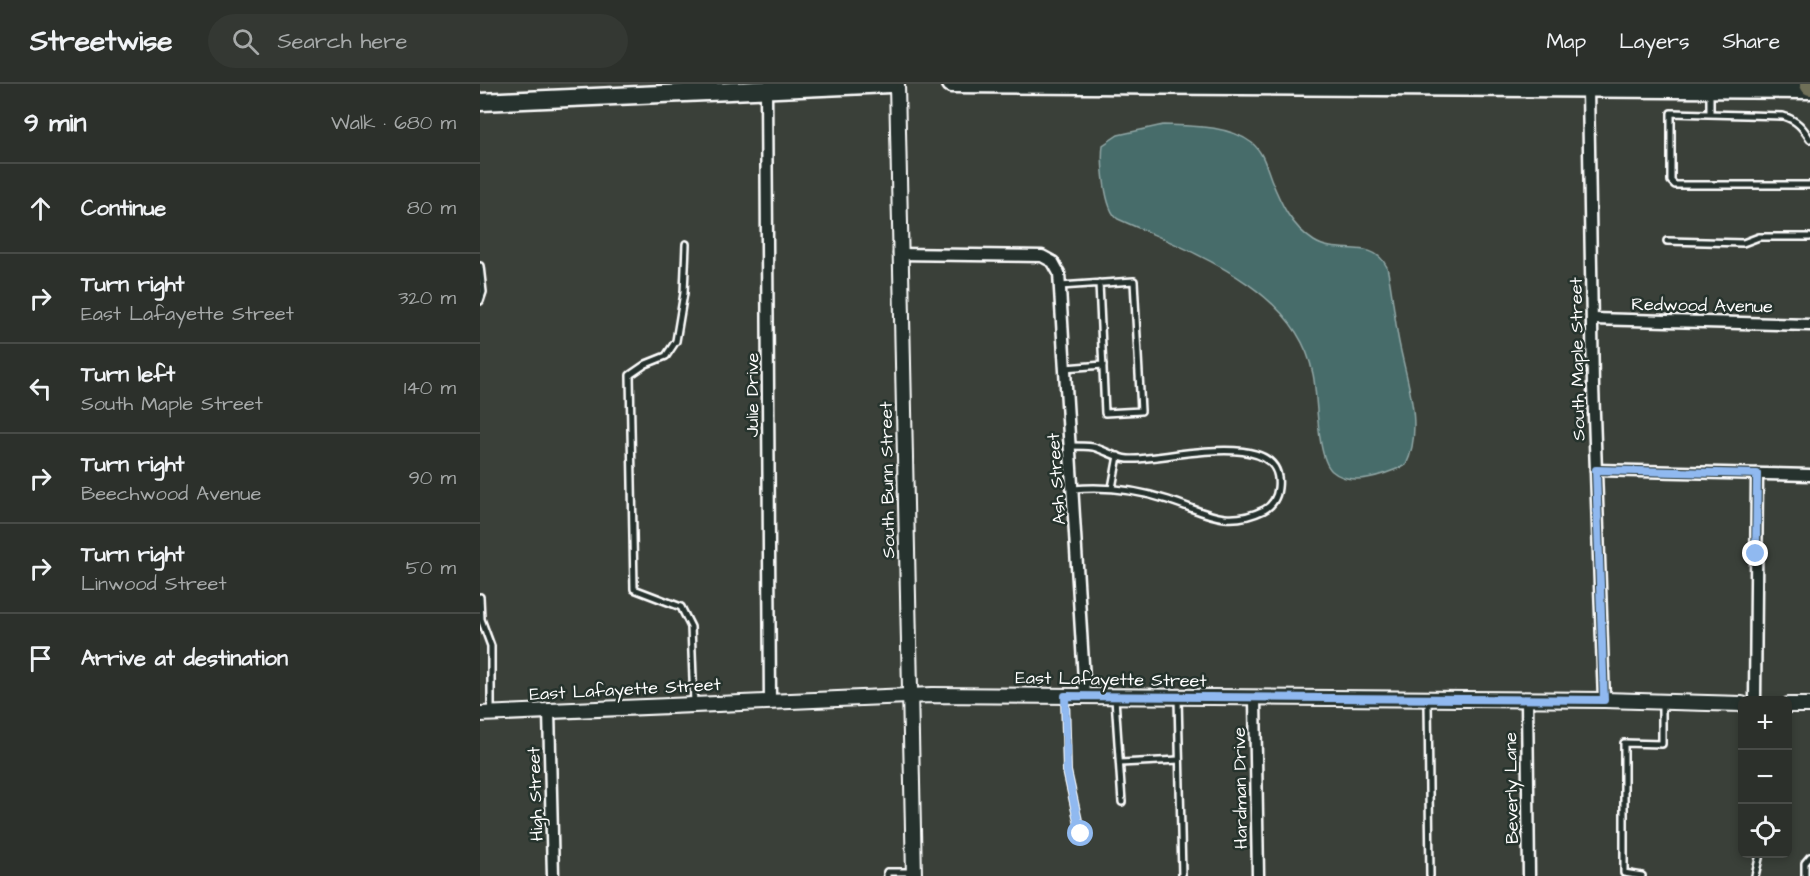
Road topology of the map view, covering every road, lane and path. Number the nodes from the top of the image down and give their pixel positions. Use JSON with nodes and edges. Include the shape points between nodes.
{"nodes":[{"id":1,"x":890,"y":84,"type":"edge"},
{"id":2,"x":897,"y":84,"type":"edge"},
{"id":3,"x":951,"y":84,"type":"edge"},
{"id":4,"x":1178,"y":85,"type":"edge"},
{"id":5,"x":1464,"y":86,"type":"edge"},
{"id":6,"x":1496,"y":86,"type":"edge"},
{"id":7,"x":1654,"y":87,"type":"edge"},
{"id":8,"x":1711,"y":87,"type":"edge"},
{"id":9,"x":1810,"y":87,"type":"edge"},
{"id":10,"x":766,"y":89,"type":"junction"},
{"id":11,"x":1588,"y":89,"type":"junction"},
{"id":12,"x":637,"y":90,"type":"edge"},
{"id":13,"x":480,"y":102,"type":"edge"},
{"id":14,"x":1710,"y":113,"type":"junction"},
{"id":15,"x":1810,"y":139,"type":"edge"},
{"id":16,"x":1810,"y":185,"type":"edge"},
{"id":17,"x":1810,"y":237,"type":"edge"},
{"id":18,"x":1668,"y":241,"type":"dead end"},
{"id":19,"x":686,"y":244,"type":"dead end"},
{"id":20,"x":899,"y":254,"type":"junction"},
{"id":21,"x":480,"y":266,"type":"edge"},
{"id":22,"x":1099,"y":283,"type":"junction"},
{"id":23,"x":1060,"y":285,"type":"junction"},
{"id":24,"x":480,"y":302,"type":"edge"},
{"id":25,"x":1593,"y":319,"type":"junction"},
{"id":26,"x":1810,"y":325,"type":"edge"},
{"id":27,"x":1103,"y":365,"type":"junction"},
{"id":28,"x":1065,"y":368,"type":"junction"},
{"id":29,"x":1070,"y":446,"type":"junction"},
{"id":30,"x":1118,"y":456,"type":"junction"},
{"id":31,"x":1596,"y":470,"type":"junction"},
{"id":32,"x":1757,"y":474,"type":"junction"},
{"id":33,"x":1810,"y":475,"type":"edge"},
{"id":34,"x":1112,"y":488,"type":"junction"},
{"id":35,"x":1073,"y":489,"type":"junction"},
{"id":36,"x":480,"y":597,"type":"edge"},
{"id":37,"x":910,"y":695,"type":"junction"},
{"id":38,"x":1065,"y":696,"type":"junction"},
{"id":39,"x":1085,"y":696,"type":"junction"},
{"id":40,"x":1755,"y":696,"type":"edge"},
{"id":41,"x":1115,"y":697,"type":"junction"},
{"id":42,"x":1178,"y":698,"type":"junction"},
{"id":43,"x":1255,"y":699,"type":"junction"},
{"id":44,"x":1428,"y":700,"type":"junction"},
{"id":45,"x":1527,"y":700,"type":"junction"},
{"id":46,"x":1604,"y":700,"type":"junction"},
{"id":47,"x":770,"y":701,"type":"junction"},
{"id":48,"x":1662,"y":702,"type":"junction"},
{"id":49,"x":694,"y":704,"type":"junction"},
{"id":50,"x":1738,"y":704,"type":"edge"},
{"id":51,"x":1792,"y":705,"type":"edge"},
{"id":52,"x":1810,"y":705,"type":"edge"},
{"id":53,"x":549,"y":711,"type":"junction"},
{"id":54,"x":485,"y":714,"type":"edge"},
{"id":55,"x":1179,"y":760,"type":"junction"},
{"id":56,"x":1120,"y":763,"type":"junction"},
{"id":57,"x":1122,"y":802,"type":"dead end"},
{"id":58,"x":1081,"y":834,"type":"dead end"},
{"id":59,"x":1810,"y":857,"type":"edge"},
{"id":60,"x":1759,"y":858,"type":"edge"},
{"id":61,"x":914,"y":874,"type":"edge"},
{"id":62,"x":553,"y":876,"type":"edge"},
{"id":63,"x":888,"y":876,"type":"edge"},
{"id":64,"x":1182,"y":876,"type":"edge"},
{"id":65,"x":1258,"y":876,"type":"edge"},
{"id":66,"x":1430,"y":876,"type":"edge"},
{"id":67,"x":1529,"y":876,"type":"edge"},
{"id":68,"x":1642,"y":876,"type":"edge"},
{"id":69,"x":1755,"y":876,"type":"edge"},
{"id":70,"x":1805,"y":876,"type":"edge"}],
"edges":[{"from":1,"to":10,"type":"main road"},
{"from":2,"to":20,"type":"street","name":"South Bunn Street"},
{"from":3,"to":4,"type":"main road"},
{"from":4,"to":5,"type":"main road"},
{"from":5,"to":6,"type":"main road"},
{"from":6,"to":11,"type":"main road"},
{"from":7,"to":8,"type":"main road"},
{"from":7,"to":11,"type":"main road"},
{"from":8,"to":9,"type":"main road"},
{"from":8,"to":14,"type":"lane"},
{"from":10,"to":12,"type":"main road"},
{"from":10,"to":47,"type":"street","name":"Julie Drive"},
{"from":11,"to":25,"type":"street","name":"South Maple Street"},
{"from":12,"to":13,"type":"main road"},
{"from":14,"to":15,"type":"lane","via":[[1784,116],[1803,128]]},
{"from":14,"to":16,"type":"lane","via":[[1671,113],[1671,181],[1675,185]]},
{"from":17,"to":18,"type":"lane","via":[[1759,237],[1743,243]]},
{"from":19,"to":49,"type":"lane","via":[[684,293],[676,341],[666,356],[630,375],[634,589],[681,608],[691,627]]},
{"from":20,"to":23,"type":"street","name":"Ash Street","via":[[1047,258],[1059,273]]},
{"from":20,"to":37,"type":"street","name":"South Bunn Street"},
{"from":21,"to":24,"type":"lane"},
{"from":22,"to":23,"type":"lane"},
{"from":22,"to":27,"type":"lane"},
{"from":22,"to":27,"type":"lane","via":[[1134,281],[1141,411],[1105,413]]},
{"from":23,"to":28,"type":"street","name":"Ash Street"},
{"from":25,"to":26,"type":"street","name":"Redwood Avenue"},
{"from":25,"to":31,"type":"street","name":"South Maple Street"},
{"from":27,"to":28,"type":"lane"},
{"from":28,"to":29,"type":"street","name":"Ash Street"},
{"from":29,"to":30,"type":"lane","via":[[1092,447]]},
{"from":29,"to":35,"type":"street","name":"Ash Street"},
{"from":30,"to":34,"type":"lane"},
{"from":30,"to":34,"type":"lane","via":[[1165,458],[1220,449],[1262,457],[1276,467],[1277,495],[1265,509],[1228,519],[1169,500]]},
{"from":31,"to":32,"type":"street"},
{"from":31,"to":46,"type":"street","name":"South Maple Street"},
{"from":32,"to":33,"type":"street"},
{"from":32,"to":40,"type":"street"},
{"from":34,"to":35,"type":"lane"},
{"from":35,"to":39,"type":"street","name":"Ash Street"},
{"from":36,"to":54,"type":"lane","via":[[481,619],[490,646]]},
{"from":37,"to":38,"type":"street","name":"East Lafayette Street"},
{"from":37,"to":47,"type":"street","name":"East Lafayette Street"},
{"from":37,"to":61,"type":"street","name":"South Bunn Street"},
{"from":38,"to":39,"type":"street","name":"East Lafayette Street"},
{"from":38,"to":58,"type":"lane","via":[[1067,771]]},
{"from":39,"to":41,"type":"street","name":"East Lafayette Street"},
{"from":41,"to":42,"type":"street","name":"East Lafayette Street"},
{"from":41,"to":56,"type":"lane"},
{"from":42,"to":43,"type":"street","name":"East Lafayette Street"},
{"from":42,"to":55,"type":"lane"},
{"from":43,"to":44,"type":"street","name":"East Lafayette Street"},
{"from":43,"to":65,"type":"street","name":"Hardman Drive"},
{"from":44,"to":45,"type":"street","name":"East Lafayette Street"},
{"from":44,"to":66,"type":"lane"},
{"from":45,"to":46,"type":"street","name":"East Lafayette Street"},
{"from":45,"to":67,"type":"street","name":"Beverly Lane"},
{"from":46,"to":48,"type":"street","name":"East Lafayette Street"},
{"from":47,"to":49,"type":"street","name":"East Lafayette Street"},
{"from":48,"to":50,"type":"street","name":"East Lafayette Street"},
{"from":48,"to":68,"type":"lane","via":[[1662,744],[1624,743],[1624,873]]},
{"from":49,"to":53,"type":"street","name":"East Lafayette Street"},
{"from":51,"to":52,"type":"street"},
{"from":53,"to":54,"type":"street","name":"East Lafayette Street"},
{"from":53,"to":62,"type":"street","name":"High Street"},
{"from":55,"to":56,"type":"lane"},
{"from":55,"to":64,"type":"lane"},
{"from":56,"to":57,"type":"lane"},
{"from":59,"to":70,"type":"lane","via":[[1805,863]]},
{"from":60,"to":69,"type":"lane"},
{"from":61,"to":63,"type":"lane","via":[[887,872]]}]}
